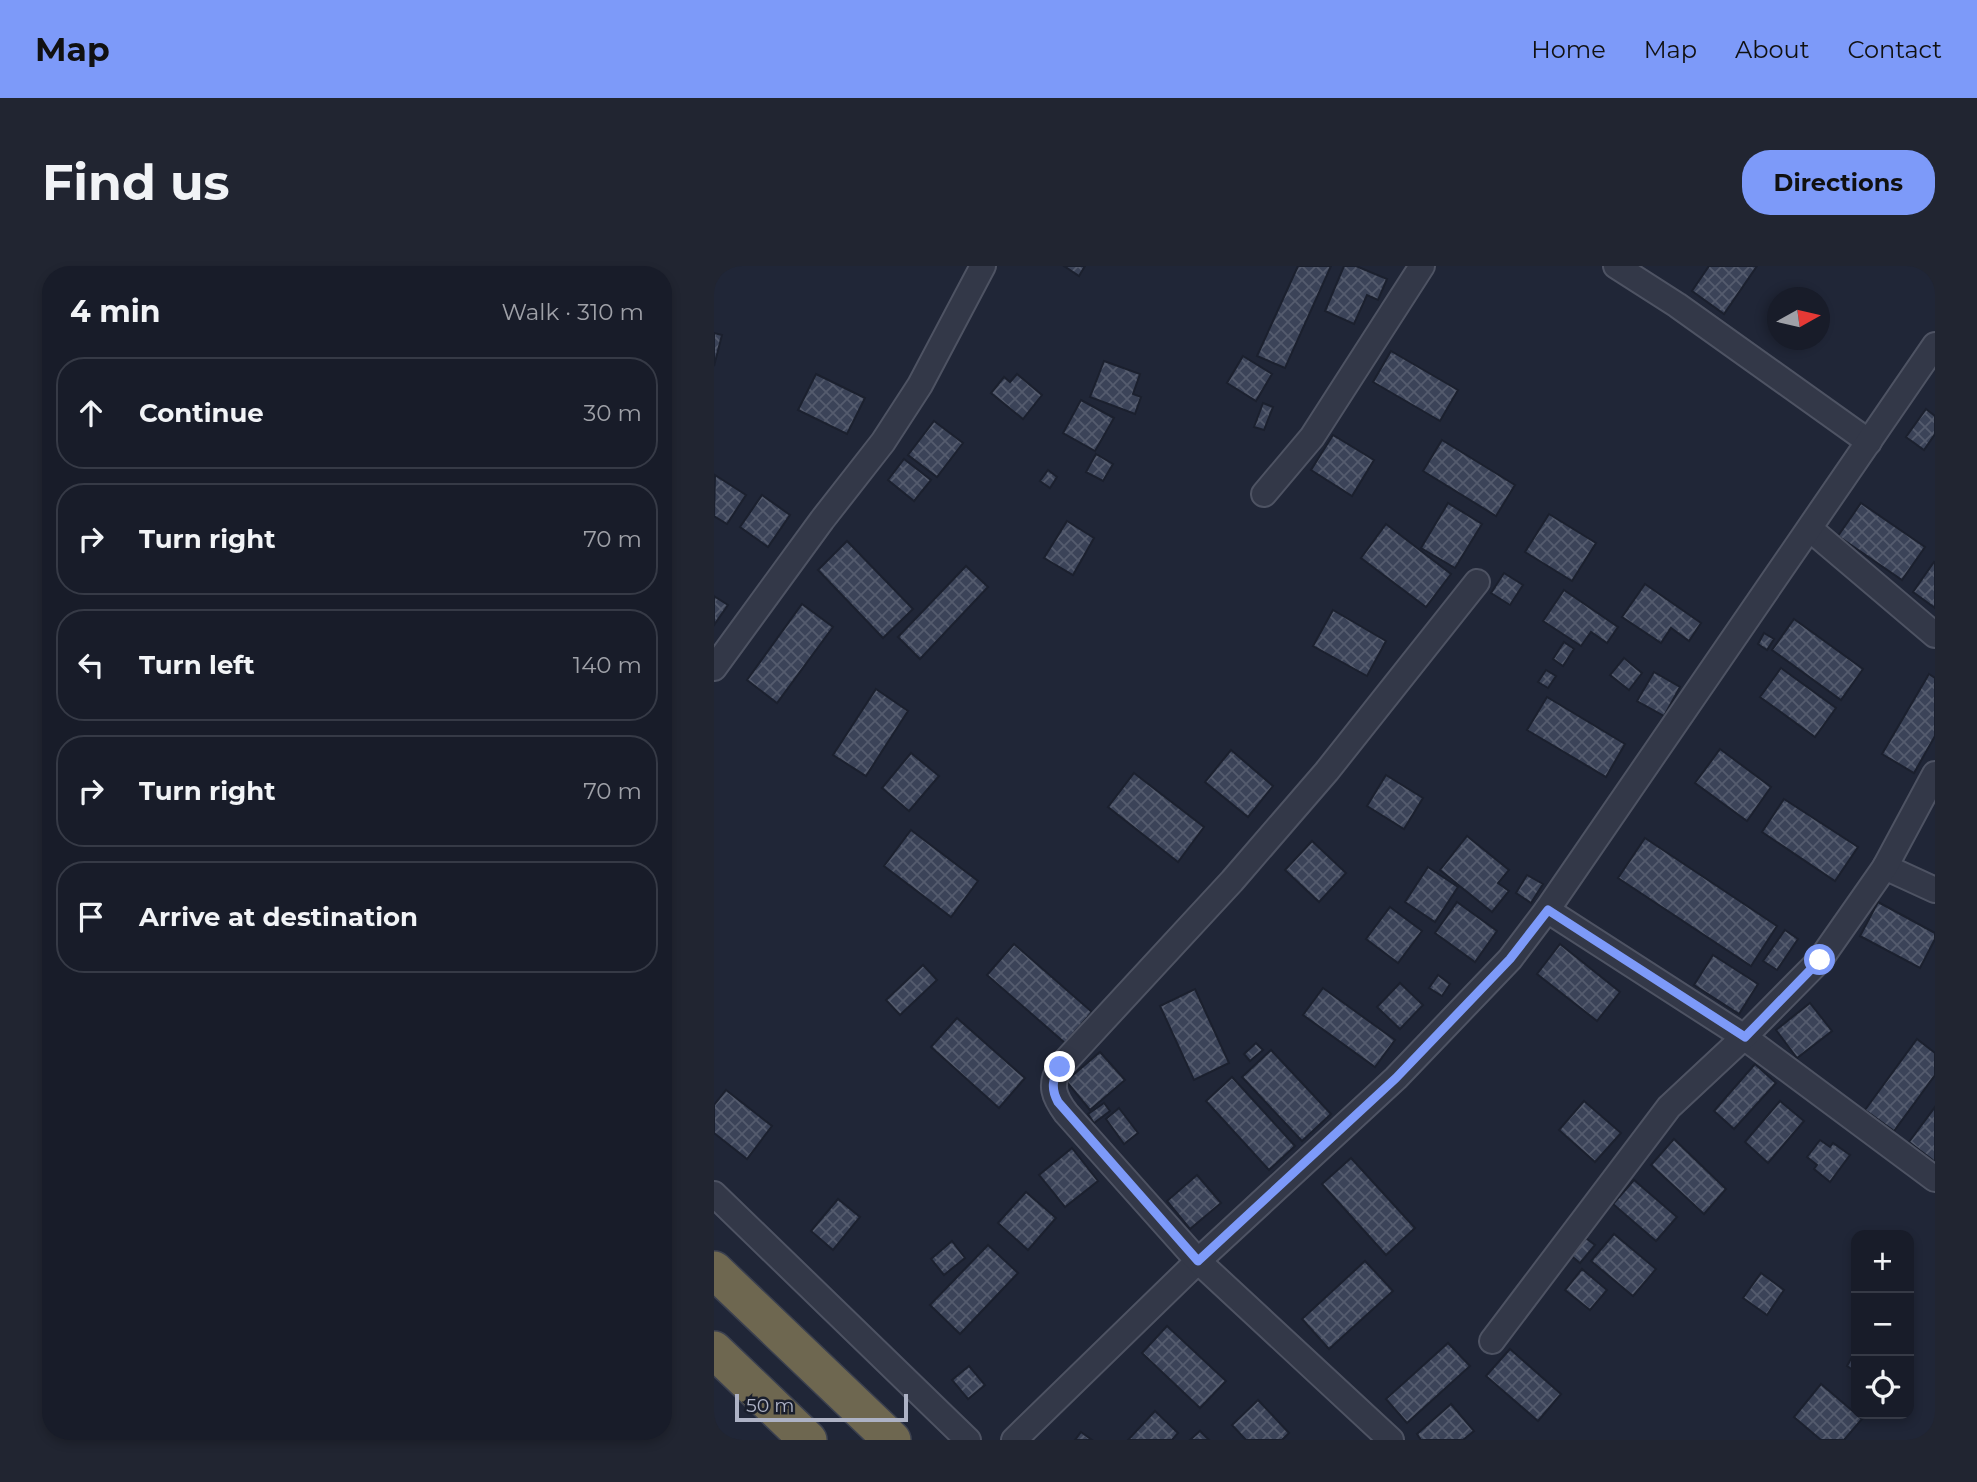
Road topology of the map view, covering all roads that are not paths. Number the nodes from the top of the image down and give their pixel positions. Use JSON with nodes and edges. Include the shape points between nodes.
{"nodes":[{"id":1,"x":983,"y":266,"type":"edge"},
{"id":2,"x":1422,"y":266,"type":"edge"},
{"id":3,"x":1616,"y":266,"type":"edge"},
{"id":4,"x":1933,"y":351,"type":"edge"},
{"id":5,"x":1869,"y":442,"type":"junction"},
{"id":6,"x":1264,"y":495,"type":"dead end"},
{"id":7,"x":1810,"y":529,"type":"junction"},
{"id":8,"x":1477,"y":582,"type":"dead end"},
{"id":9,"x":1935,"y":635,"type":"edge"},
{"id":10,"x":714,"y":668,"type":"edge"},
{"id":11,"x":1935,"y":774,"type":"edge"},
{"id":12,"x":1885,"y":867,"type":"junction"},
{"id":13,"x":1935,"y":890,"type":"edge"},
{"id":14,"x":1548,"y":910,"type":"junction"},
{"id":15,"x":1745,"y":1037,"type":"junction"},
{"id":16,"x":1935,"y":1179,"type":"edge"},
{"id":17,"x":714,"y":1194,"type":"edge"},
{"id":18,"x":1198,"y":1261,"type":"junction"},
{"id":19,"x":714,"y":1270,"type":"edge"},
{"id":20,"x":1492,"y":1341,"type":"dead end"},
{"id":21,"x":714,"y":1350,"type":"edge"},
{"id":22,"x":808,"y":1440,"type":"edge"},
{"id":23,"x":892,"y":1440,"type":"edge"},
{"id":24,"x":968,"y":1440,"type":"edge"},
{"id":25,"x":1014,"y":1440,"type":"edge"},
{"id":26,"x":1391,"y":1440,"type":"edge"}],
"edges":[{"from":1,"to":10,"type":"street","via":[[920,385],[883,442]]},
{"from":2,"to":6,"type":"street","via":[[1312,437]]},
{"from":3,"to":5,"type":"street"},
{"from":4,"to":5,"type":"street"},
{"from":5,"to":7,"type":"street"},
{"from":7,"to":9,"type":"street"},
{"from":7,"to":14,"type":"street"},
{"from":8,"to":18,"type":"street","via":[[1327,771],[1054,1077],[1054,1095],[1066,1112]]},
{"from":11,"to":12,"type":"street"},
{"from":12,"to":13,"type":"street"},
{"from":12,"to":15,"type":"street","via":[[1820,960]]},
{"from":14,"to":15,"type":"street"},
{"from":14,"to":18,"type":"street","via":[[1510,959],[1396,1078]]},
{"from":15,"to":16,"type":"street"},
{"from":15,"to":20,"type":"street","via":[[1669,1107]]},
{"from":17,"to":24,"type":"street"},
{"from":18,"to":25,"type":"street"},
{"from":18,"to":26,"type":"street"},
{"from":19,"to":23,"type":"highway"},
{"from":21,"to":22,"type":"highway"}]}
